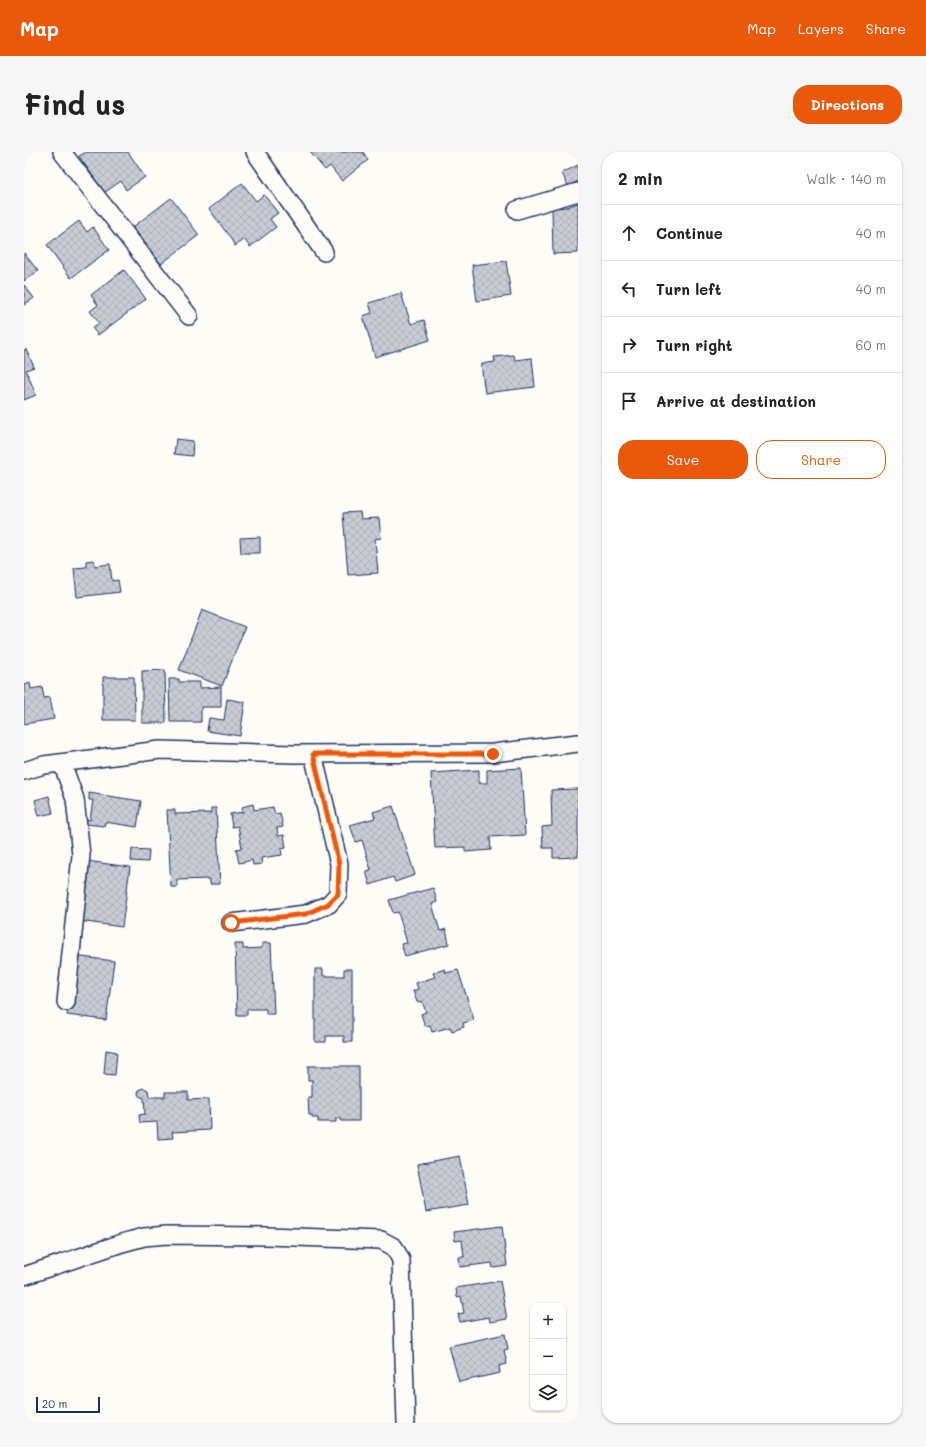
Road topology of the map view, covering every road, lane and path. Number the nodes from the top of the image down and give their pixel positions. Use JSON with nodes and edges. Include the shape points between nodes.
{"nodes":[{"id":1,"x":62,"y":152,"type":"edge"},
{"id":2,"x":255,"y":152,"type":"edge"},
{"id":3,"x":578,"y":192,"type":"edge"},
{"id":4,"x":517,"y":210,"type":"dead end"},
{"id":5,"x":324,"y":252,"type":"dead end"},
{"id":6,"x":189,"y":316,"type":"dead end"},
{"id":7,"x":578,"y":743,"type":"edge"},
{"id":8,"x":313,"y":754,"type":"junction"},
{"id":9,"x":62,"y":763,"type":"junction"},
{"id":10,"x":24,"y":771,"type":"edge"},
{"id":11,"x":231,"y":923,"type":"dead end"},
{"id":12,"x":66,"y":1002,"type":"dead end"},
{"id":13,"x":24,"y":1276,"type":"edge"},
{"id":14,"x":406,"y":1423,"type":"edge"}],
"edges":[{"from":1,"to":6,"type":"street"},
{"from":2,"to":5,"type":"street"},
{"from":3,"to":4,"type":"street"},
{"from":7,"to":8,"type":"street","via":[[493,754]]},
{"from":8,"to":9,"type":"street","via":[[160,750]]},
{"from":8,"to":11,"type":"street","via":[[339,864],[338,894],[328,904],[306,914]]},
{"from":9,"to":10,"type":"street"},
{"from":9,"to":12,"type":"street","via":[[75,799],[81,855]]},
{"from":13,"to":14,"type":"street","via":[[144,1237],[267,1236],[381,1240],[394,1247],[401,1260]]}]}
